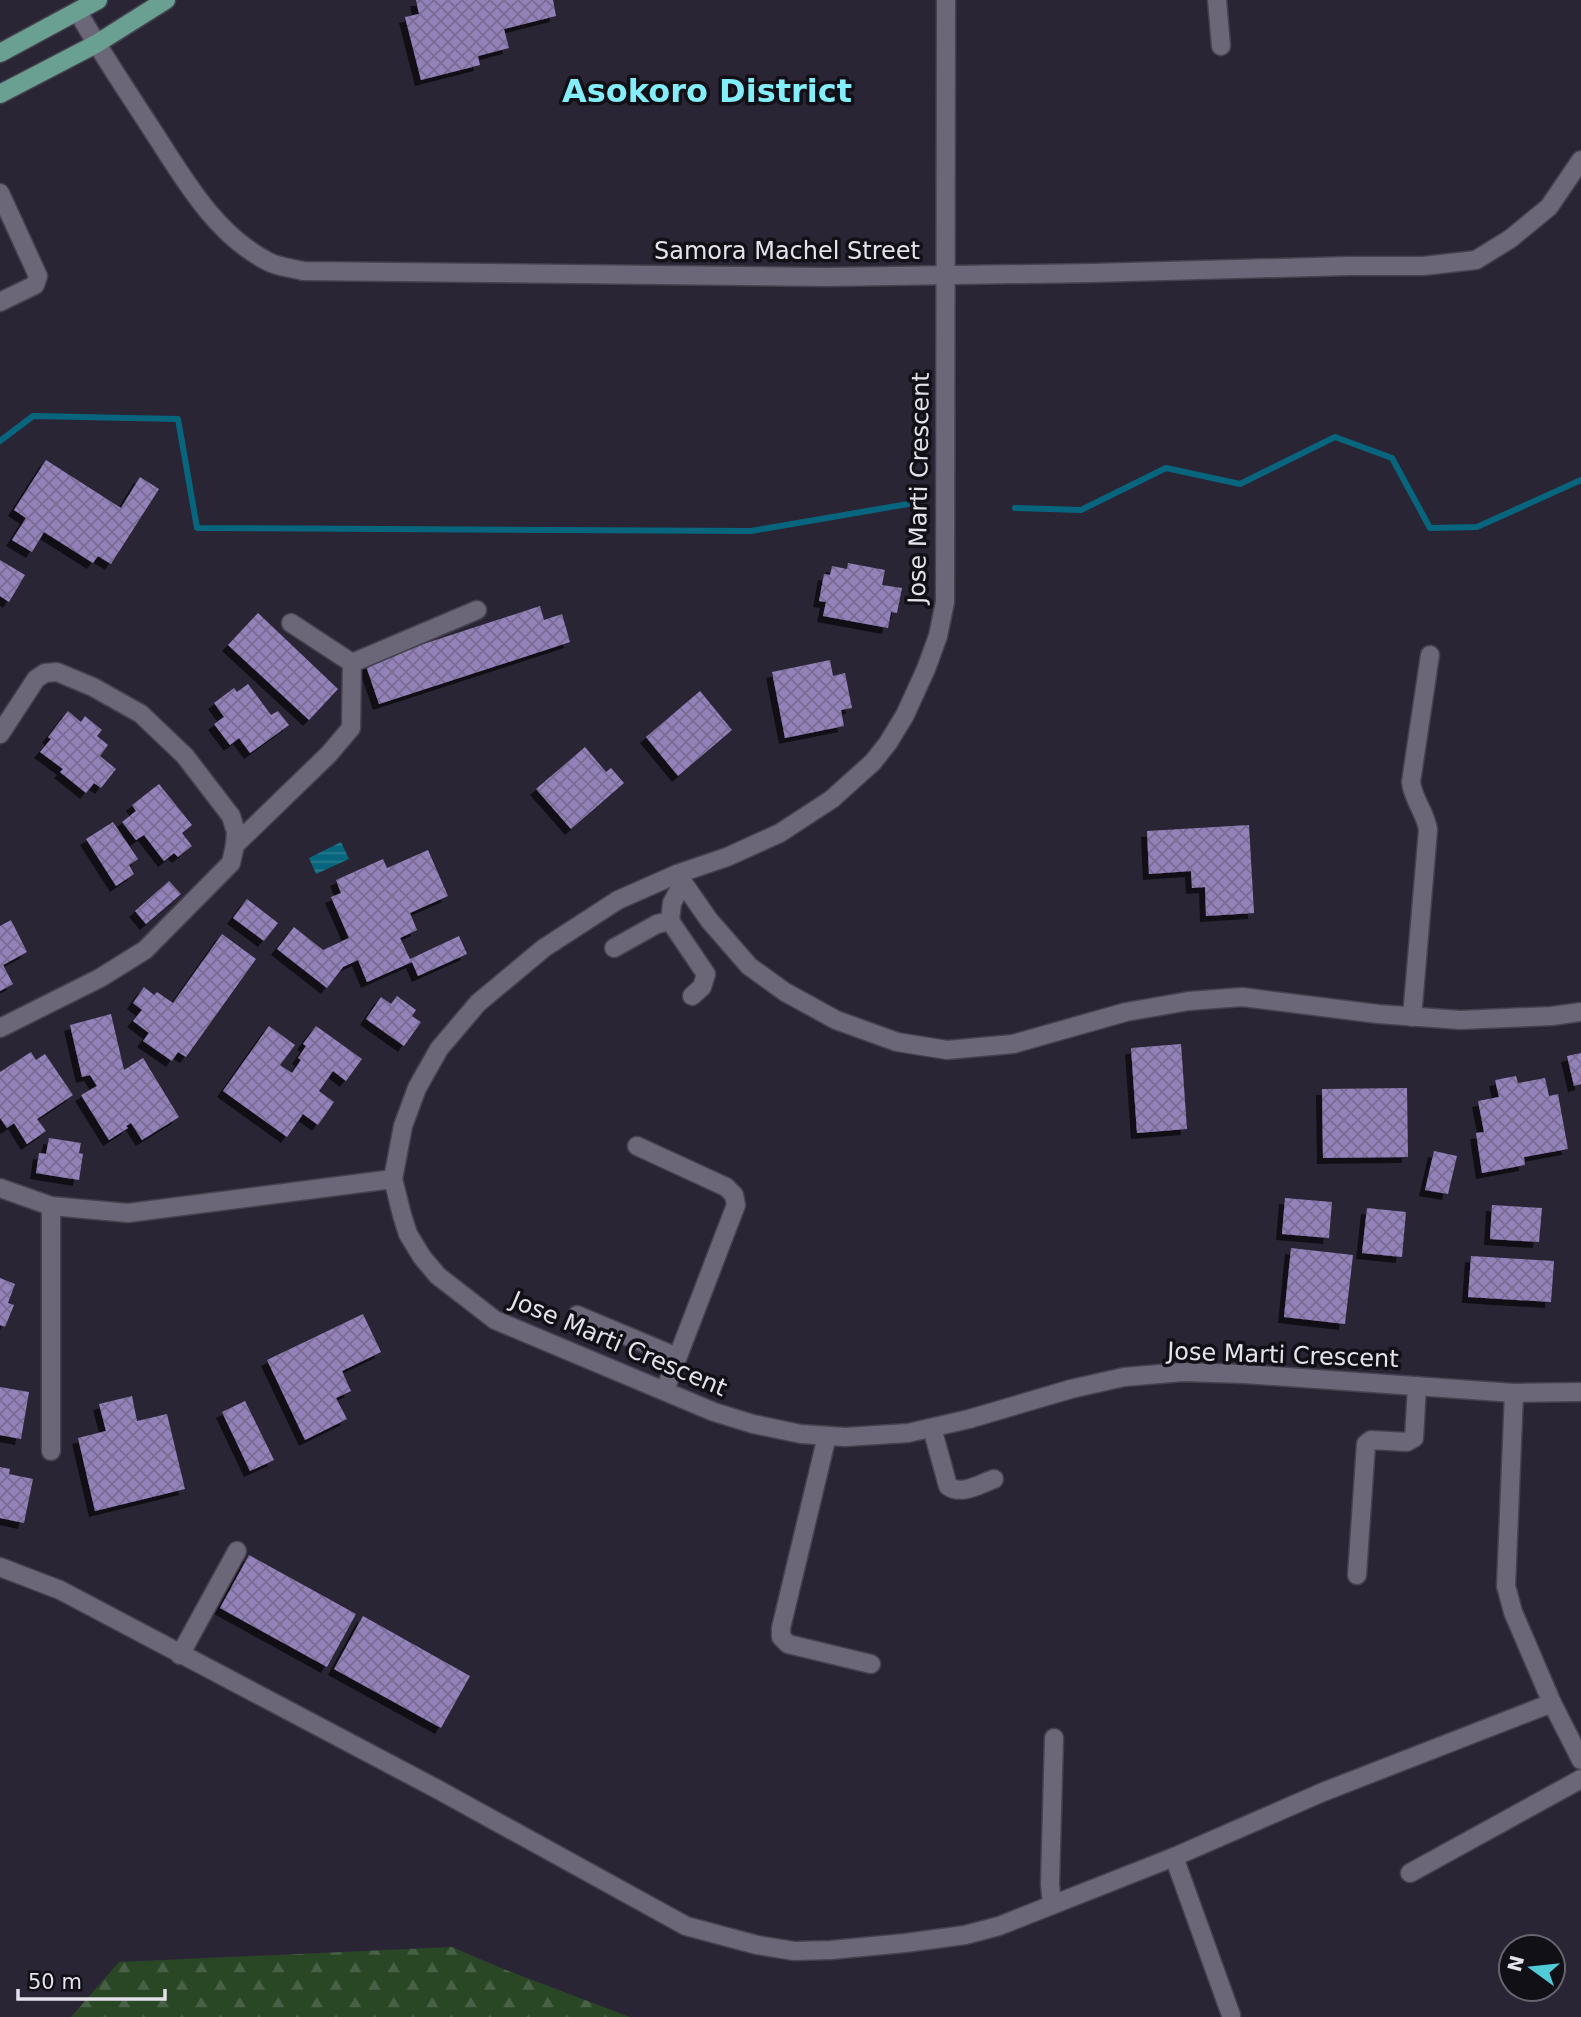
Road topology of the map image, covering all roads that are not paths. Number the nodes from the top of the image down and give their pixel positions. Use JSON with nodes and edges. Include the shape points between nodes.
{"nodes":[{"id":1,"x":98,"y":0,"type":"edge"},
{"id":2,"x":166,"y":0,"type":"edge"},
{"id":3,"x":946,"y":0,"type":"edge"},
{"id":4,"x":1217,"y":0,"type":"edge"},
{"id":5,"x":78,"y":12,"type":"junction"},
{"id":6,"x":96,"y":44,"type":"junction"},
{"id":7,"x":1220,"y":46,"type":"dead end"},
{"id":8,"x":0,"y":53,"type":"edge"},
{"id":9,"x":0,"y":94,"type":"edge"},
{"id":10,"x":1581,"y":160,"type":"edge"},
{"id":11,"x":0,"y":193,"type":"edge"},
{"id":12,"x":947,"y":275,"type":"junction"},
{"id":13,"x":0,"y":302,"type":"edge"},
{"id":14,"x":477,"y":610,"type":"dead end"},
{"id":15,"x":291,"y":623,"type":"dead end"},
{"id":16,"x":1430,"y":655,"type":"dead end"},
{"id":17,"x":352,"y":663,"type":"junction"},
{"id":18,"x":0,"y":734,"type":"edge"},
{"id":19,"x":235,"y":845,"type":"junction"},
{"id":20,"x":680,"y":878,"type":"junction"},
{"id":21,"x":670,"y":921,"type":"junction"},
{"id":22,"x":614,"y":948,"type":"dead end"},
{"id":23,"x":692,"y":996,"type":"dead end"},
{"id":24,"x":1581,"y":1012,"type":"edge"},
{"id":25,"x":1412,"y":1017,"type":"junction"},
{"id":26,"x":0,"y":1028,"type":"edge"},
{"id":27,"x":637,"y":1146,"type":"dead end"},
{"id":28,"x":393,"y":1179,"type":"junction"},
{"id":29,"x":0,"y":1188,"type":"edge"},
{"id":30,"x":51,"y":1206,"type":"junction"},
{"id":31,"x":577,"y":1315,"type":"dead end"},
{"id":32,"x":677,"y":1357,"type":"junction"},
{"id":33,"x":1417,"y":1386,"type":"junction"},
{"id":34,"x":665,"y":1390,"type":"junction"},
{"id":35,"x":1581,"y":1392,"type":"edge"},
{"id":36,"x":1514,"y":1393,"type":"junction"},
{"id":37,"x":932,"y":1428,"type":"junction"},
{"id":38,"x":827,"y":1436,"type":"junction"},
{"id":39,"x":51,"y":1451,"type":"dead end"},
{"id":40,"x":995,"y":1479,"type":"dead end"},
{"id":41,"x":237,"y":1551,"type":"dead end"},
{"id":42,"x":0,"y":1567,"type":"edge"},
{"id":43,"x":1357,"y":1575,"type":"dead end"},
{"id":44,"x":180,"y":1655,"type":"junction"},
{"id":45,"x":871,"y":1664,"type":"dead end"},
{"id":46,"x":1552,"y":1703,"type":"junction"},
{"id":47,"x":1054,"y":1738,"type":"dead end"},
{"id":48,"x":1581,"y":1760,"type":"edge"},
{"id":49,"x":1581,"y":1779,"type":"edge"},
{"id":50,"x":1174,"y":1857,"type":"junction"},
{"id":51,"x":1410,"y":1873,"type":"dead end"},
{"id":52,"x":1052,"y":1905,"type":"junction"},
{"id":53,"x":1231,"y":2015,"type":"dead end"}],
"edges":[{"from":1,"to":5,"type":"main road"},
{"from":2,"to":6,"type":"main road"},
{"from":3,"to":12,"type":"street","name":"Jose Marti Crescent"},
{"from":4,"to":7,"type":"street"},
{"from":5,"to":6,"type":"street","name":"Samora Machel Street"},
{"from":5,"to":8,"type":"main road"},
{"from":6,"to":9,"type":"main road"},
{"from":6,"to":12,"type":"street","name":"Samora Machel Street","via":[[215,221],[268,262],[303,271]]},
{"from":10,"to":12,"type":"street","name":"Samora Machel Street","via":[[1549,207],[1476,260],[1423,267]]},
{"from":11,"to":13,"type":"street","via":[[38,276],[35,285]]},
{"from":12,"to":20,"type":"street","name":"Jose Marti Crescent","via":[[945,602],[926,669],[888,743],[832,799],[780,833]]},
{"from":14,"to":17,"type":"street"},
{"from":15,"to":17,"type":"street"},
{"from":16,"to":25,"type":"street","via":[[1411,782],[1428,830]]},
{"from":17,"to":19,"type":"street","via":[[351,728]]},
{"from":18,"to":19,"type":"street","via":[[36,679],[45,673],[57,672],[93,687],[141,714],[185,756],[231,816]]},
{"from":19,"to":26,"type":"street","via":[[231,863],[145,950]]},
{"from":20,"to":21,"type":"street"},
{"from":20,"to":25,"type":"street","via":[[709,920],[758,973],[836,1020],[897,1042],[947,1050],[1013,1044],[1126,1012],[1242,996]]},
{"from":20,"to":28,"type":"street","name":"Jose Marti Crescent","via":[[618,900],[544,948],[478,1003],[439,1049],[417,1088],[403,1126]]},
{"from":21,"to":22,"type":"street"},
{"from":21,"to":23,"type":"street","via":[[706,974],[702,987]]},
{"from":24,"to":25,"type":"street","via":[[1460,1020]]},
{"from":27,"to":32,"type":"street","via":[[726,1187],[736,1205]]},
{"from":28,"to":30,"type":"street","via":[[128,1213]]},
{"from":28,"to":34,"type":"street","name":"Jose Marti Crescent","via":[[408,1234],[438,1276],[495,1320]]},
{"from":29,"to":30,"type":"street"},
{"from":30,"to":39,"type":"street"},
{"from":31,"to":32,"type":"street"},
{"from":32,"to":34,"type":"street"},
{"from":33,"to":36,"type":"street","name":"Jose Marti Crescent"},
{"from":33,"to":37,"type":"street","name":"Jose Marti Crescent","via":[[1195,1372],[1136,1376]]},
{"from":33,"to":43,"type":"street","via":[[1414,1438],[1366,1444]]},
{"from":34,"to":38,"type":"street","name":"Jose Marti Crescent","via":[[753,1424]]},
{"from":35,"to":36,"type":"street","name":"Jose Marti Crescent"},
{"from":36,"to":46,"type":"street","via":[[1506,1586]]},
{"from":37,"to":38,"type":"street","name":"Jose Marti Crescent"},
{"from":37,"to":40,"type":"street","via":[[948,1486],[954,1491]]},
{"from":38,"to":45,"type":"street","via":[[781,1637],[788,1644]]},
{"from":41,"to":44,"type":"street"},
{"from":42,"to":44,"type":"street","via":[[60,1590]]},
{"from":44,"to":52,"type":"street","via":[[437,1789],[668,1917],[709,1933],[794,1951],[831,1950],[965,1935]]},
{"from":46,"to":48,"type":"street"},
{"from":46,"to":50,"type":"street","via":[[1323,1792]]},
{"from":47,"to":52,"type":"street"},
{"from":49,"to":51,"type":"street"},
{"from":50,"to":52,"type":"street"},
{"from":50,"to":53,"type":"street"}]}
